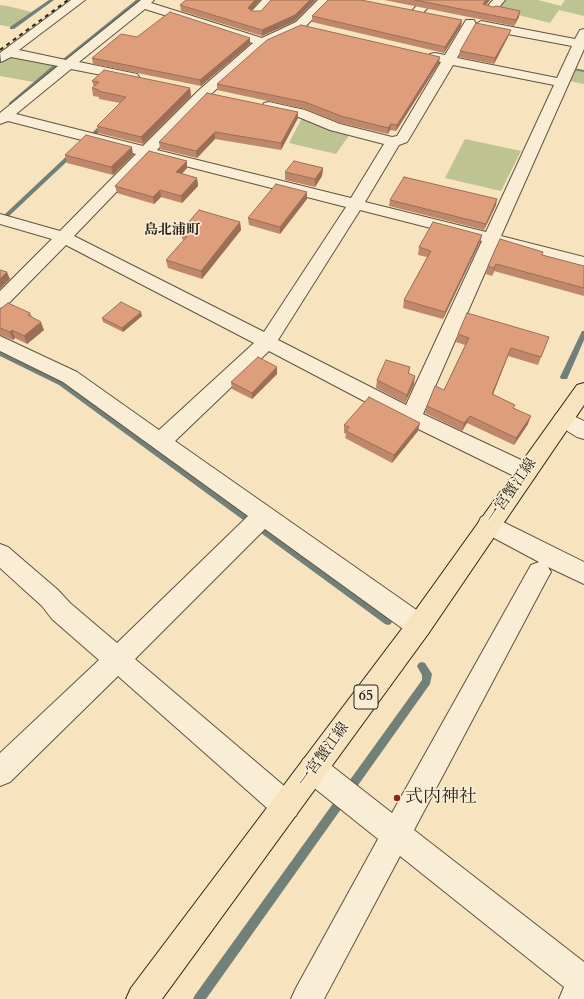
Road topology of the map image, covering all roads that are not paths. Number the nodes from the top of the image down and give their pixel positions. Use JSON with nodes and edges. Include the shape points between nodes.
{"nodes":[{"id":1,"x":79,"y":0,"type":"edge"},
{"id":2,"x":268,"y":0,"type":"edge"},
{"id":3,"x":325,"y":0,"type":"edge"},
{"id":4,"x":429,"y":0,"type":"edge"},
{"id":5,"x":145,"y":2,"type":"edge"},
{"id":6,"x":402,"y":9,"type":"edge"},
{"id":7,"x":417,"y":12,"type":"junction"},
{"id":8,"x":256,"y":14,"type":"edge"},
{"id":9,"x":432,"y":15,"type":"edge"},
{"id":10,"x":582,"y":41,"type":"edge"},
{"id":11,"x":262,"y":42,"type":"junction"},
{"id":12,"x":4,"y":55,"type":"edge"},
{"id":13,"x":426,"y":55,"type":"edge"},
{"id":14,"x":449,"y":60,"type":"junction"},
{"id":15,"x":68,"y":64,"type":"junction"},
{"id":16,"x":144,"y":80,"type":"edge"},
{"id":17,"x":562,"y":83,"type":"junction"},
{"id":18,"x":189,"y":89,"type":"edge"},
{"id":19,"x":204,"y":92,"type":"junction"},
{"id":20,"x":219,"y":96,"type":"edge"},
{"id":21,"x":256,"y":104,"type":"edge"},
{"id":22,"x":2,"y":118,"type":"edge"},
{"id":23,"x":393,"y":142,"type":"junction"},
{"id":24,"x":148,"y":152,"type":"junction"},
{"id":25,"x":356,"y":204,"type":"junction"},
{"id":26,"x":0,"y":220,"type":"edge"},
{"id":27,"x":64,"y":237,"type":"junction"},
{"id":28,"x":491,"y":238,"type":"junction"},
{"id":29,"x":584,"y":262,"type":"edge"},
{"id":30,"x":0,"y":302,"type":"edge"},
{"id":31,"x":267,"y":342,"type":"junction"},
{"id":32,"x":0,"y":343,"type":"edge"},
{"id":33,"x":584,"y":390,"type":"edge"},
{"id":34,"x":411,"y":417,"type":"junction"},
{"id":35,"x":574,"y":425,"type":"edge"},
{"id":36,"x":161,"y":441,"type":"junction"},
{"id":37,"x":526,"y":472,"type":"junction"},
{"id":38,"x":257,"y":522,"type":"junction"},
{"id":39,"x":489,"y":524,"type":"junction"},
{"id":40,"x":0,"y":554,"type":"edge"},
{"id":41,"x":539,"y":572,"type":"dead end"},
{"id":42,"x":584,"y":574,"type":"edge"},
{"id":43,"x":418,"y":626,"type":"junction"},
{"id":44,"x":118,"y":659,"type":"junction"},
{"id":45,"x":313,"y":769,"type":"junction"},
{"id":46,"x":0,"y":772,"type":"edge"},
{"id":47,"x":286,"y":806,"type":"junction"},
{"id":48,"x":397,"y":835,"type":"junction"},
{"id":49,"x":584,"y":983,"type":"edge"},
{"id":50,"x":142,"y":999,"type":"edge"},
{"id":51,"x":307,"y":999,"type":"edge"},
{"id":52,"x":575,"y":999,"type":"edge"}],
"edges":[{"from":1,"to":12,"type":"street"},
{"from":2,"to":8,"type":"street"},
{"from":3,"to":11,"type":"street","via":[[307,27]]},
{"from":4,"to":7,"type":"street"},
{"from":5,"to":11,"type":"street"},
{"from":5,"to":15,"type":"street"},
{"from":6,"to":7,"type":"street"},
{"from":7,"to":9,"type":"street"},
{"from":10,"to":14,"type":"street","via":[[462,21]]},
{"from":10,"to":17,"type":"street"},
{"from":11,"to":19,"type":"street"},
{"from":12,"to":15,"type":"street"},
{"from":13,"to":14,"type":"street"},
{"from":14,"to":17,"type":"street"},
{"from":14,"to":23,"type":"street","via":[[402,139]]},
{"from":15,"to":16,"type":"street"},
{"from":15,"to":22,"type":"street"},
{"from":17,"to":28,"type":"street"},
{"from":18,"to":19,"type":"street"},
{"from":19,"to":20,"type":"street"},
{"from":19,"to":24,"type":"street"},
{"from":21,"to":23,"type":"street","via":[[300,113],[336,127]]},
{"from":22,"to":24,"type":"street"},
{"from":23,"to":25,"type":"street"},
{"from":24,"to":25,"type":"street"},
{"from":24,"to":27,"type":"street"},
{"from":25,"to":28,"type":"street"},
{"from":25,"to":31,"type":"street"},
{"from":26,"to":27,"type":"street"},
{"from":27,"to":30,"type":"street"},
{"from":27,"to":31,"type":"street"},
{"from":28,"to":29,"type":"street"},
{"from":28,"to":34,"type":"street"},
{"from":31,"to":34,"type":"street"},
{"from":31,"to":36,"type":"street"},
{"from":32,"to":36,"type":"street","via":[[70,377]]},
{"from":33,"to":35,"type":"main road","name":"一宮蟹江線","number":"65"},
{"from":34,"to":37,"type":"street"},
{"from":35,"to":37,"type":"main road","name":"一宮蟹江線","number":"65"},
{"from":36,"to":38,"type":"street"},
{"from":37,"to":39,"type":"main road","name":"一宮蟹江線","number":"65"},
{"from":38,"to":43,"type":"street"},
{"from":38,"to":44,"type":"street"},
{"from":39,"to":42,"type":"street"},
{"from":39,"to":43,"type":"main road","name":"一宮蟹江線","number":"65"},
{"from":40,"to":44,"type":"street"},
{"from":41,"to":48,"type":"street"},
{"from":43,"to":45,"type":"main road","name":"一宮蟹江線","number":"65"},
{"from":44,"to":46,"type":"street"},
{"from":44,"to":47,"type":"street"},
{"from":45,"to":47,"type":"main road","name":"一宮蟹江線","number":"65"},
{"from":45,"to":48,"type":"street"},
{"from":47,"to":50,"type":"main road","name":"一宮蟹江線","number":"65"},
{"from":48,"to":49,"type":"street"},
{"from":48,"to":51,"type":"street"},
{"from":49,"to":52,"type":"street"}]}
